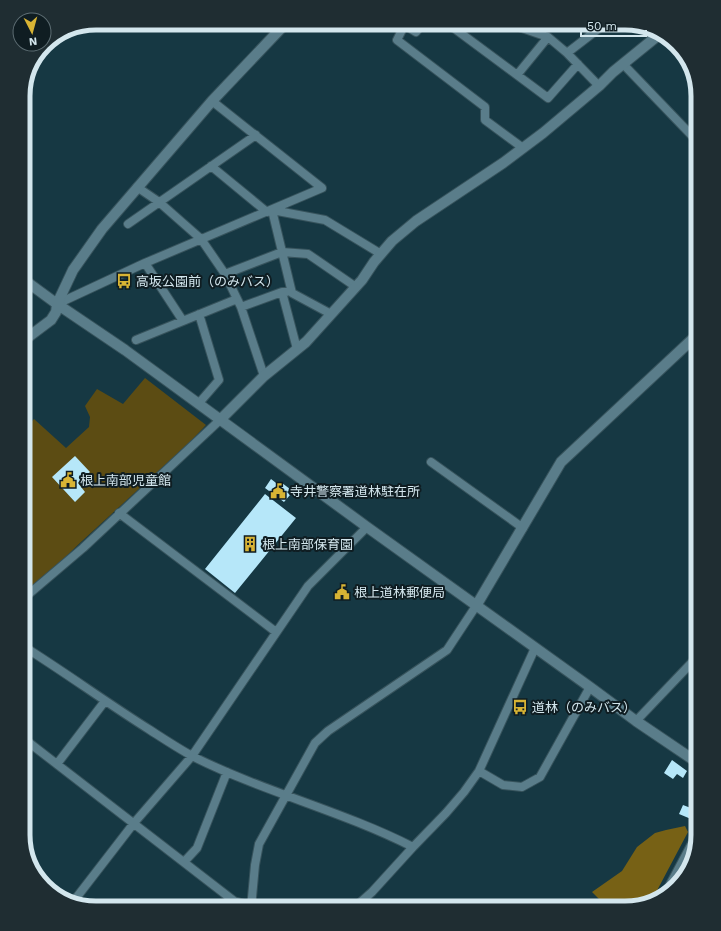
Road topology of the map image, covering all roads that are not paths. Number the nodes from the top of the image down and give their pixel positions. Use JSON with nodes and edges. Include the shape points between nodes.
{"nodes":[{"id":1,"x":279,"y":30,"type":"edge"},
{"id":2,"x":401,"y":30,"type":"edge"},
{"id":3,"x":456,"y":30,"type":"edge"},
{"id":4,"x":528,"y":30,"type":"edge"},
{"id":5,"x":597,"y":30,"type":"edge"},
{"id":6,"x":548,"y":37,"type":"junction"},
{"id":7,"x":655,"y":38,"type":"edge"},
{"id":8,"x":567,"y":53,"type":"junction"},
{"id":9,"x":578,"y":64,"type":"junction"},
{"id":10,"x":623,"y":64,"type":"junction"},
{"id":11,"x":517,"y":75,"type":"junction"},
{"id":12,"x":599,"y":86,"type":"junction"},
{"id":13,"x":212,"y":101,"type":"junction"},
{"id":14,"x":256,"y":135,"type":"junction"},
{"id":15,"x":691,"y":135,"type":"edge"},
{"id":16,"x":523,"y":148,"type":"junction"},
{"id":17,"x":211,"y":166,"type":"junction"},
{"id":18,"x":137,"y":187,"type":"junction"},
{"id":19,"x":159,"y":202,"type":"junction"},
{"id":20,"x":269,"y":211,"type":"junction"},
{"id":21,"x":128,"y":224,"type":"dead end"},
{"id":22,"x":201,"y":239,"type":"junction"},
{"id":23,"x":282,"y":252,"type":"junction"},
{"id":24,"x":381,"y":254,"type":"junction"},
{"id":25,"x":145,"y":263,"type":"junction"},
{"id":26,"x":225,"y":274,"type":"junction"},
{"id":27,"x":30,"y":284,"type":"edge"},
{"id":28,"x":356,"y":287,"type":"junction"},
{"id":29,"x":282,"y":292,"type":"junction"},
{"id":30,"x":292,"y":293,"type":"junction"},
{"id":31,"x":239,"y":303,"type":"junction"},
{"id":32,"x":57,"y":304,"type":"junction"},
{"id":33,"x":199,"y":314,"type":"junction"},
{"id":34,"x":331,"y":314,"type":"junction"},
{"id":35,"x":183,"y":321,"type":"junction"},
{"id":36,"x":30,"y":337,"type":"edge"},
{"id":37,"x":136,"y":340,"type":"dead end"},
{"id":38,"x":691,"y":341,"type":"edge"},
{"id":39,"x":297,"y":349,"type":"junction"},
{"id":40,"x":264,"y":376,"type":"junction"},
{"id":41,"x":199,"y":404,"type":"junction"},
{"id":42,"x":220,"y":420,"type":"junction"},
{"id":43,"x":431,"y":462,"type":"dead end"},
{"id":44,"x":119,"y":513,"type":"junction"},
{"id":45,"x":367,"y":527,"type":"junction"},
{"id":46,"x":523,"y":528,"type":"junction"},
{"id":47,"x":30,"y":593,"type":"edge"},
{"id":48,"x":476,"y":606,"type":"junction"},
{"id":49,"x":276,"y":632,"type":"junction"},
{"id":50,"x":536,"y":648,"type":"junction"},
{"id":51,"x":30,"y":651,"type":"edge"},
{"id":52,"x":691,"y":663,"type":"edge"},
{"id":53,"x":590,"y":687,"type":"junction"},
{"id":54,"x":105,"y":700,"type":"junction"},
{"id":55,"x":636,"y":721,"type":"junction"},
{"id":56,"x":30,"y":743,"type":"edge"},
{"id":57,"x":192,"y":756,"type":"junction"},
{"id":58,"x":691,"y":758,"type":"edge"},
{"id":59,"x":57,"y":764,"type":"junction"},
{"id":60,"x":479,"y":771,"type":"junction"},
{"id":61,"x":227,"y":772,"type":"junction"},
{"id":62,"x":285,"y":796,"type":"junction"},
{"id":63,"x":134,"y":823,"type":"junction"},
{"id":64,"x":413,"y":847,"type":"junction"},
{"id":65,"x":689,"y":851,"type":"edge"},
{"id":66,"x":184,"y":862,"type":"junction"},
{"id":67,"x":676,"y":877,"type":"edge"},
{"id":68,"x":76,"y":898,"type":"edge"},
{"id":69,"x":234,"y":901,"type":"edge"},
{"id":70,"x":252,"y":901,"type":"edge"},
{"id":71,"x":361,"y":901,"type":"edge"}],
"edges":[{"from":1,"to":13,"type":"street"},
{"from":2,"to":16,"type":"street","via":[[397,40],[485,107],[485,120]]},
{"from":3,"to":11,"type":"street"},
{"from":4,"to":6,"type":"street"},
{"from":5,"to":8,"type":"street"},
{"from":6,"to":8,"type":"street"},
{"from":6,"to":11,"type":"street"},
{"from":7,"to":10,"type":"street"},
{"from":8,"to":9,"type":"street"},
{"from":9,"to":11,"type":"street","via":[[548,98]]},
{"from":9,"to":12,"type":"street"},
{"from":10,"to":12,"type":"street"},
{"from":10,"to":15,"type":"street"},
{"from":12,"to":16,"type":"street"},
{"from":13,"to":14,"type":"street"},
{"from":13,"to":18,"type":"street"},
{"from":14,"to":17,"type":"street"},
{"from":14,"to":20,"type":"street","via":[[322,188]]},
{"from":16,"to":24,"type":"street","via":[[416,221]]},
{"from":17,"to":19,"type":"street"},
{"from":17,"to":20,"type":"street"},
{"from":18,"to":19,"type":"street"},
{"from":18,"to":32,"type":"street","via":[[102,229],[73,270]]},
{"from":19,"to":21,"type":"street"},
{"from":19,"to":22,"type":"street"},
{"from":20,"to":22,"type":"street"},
{"from":20,"to":23,"type":"street"},
{"from":20,"to":24,"type":"street","via":[[325,220]]},
{"from":22,"to":25,"type":"street"},
{"from":22,"to":26,"type":"street"},
{"from":23,"to":26,"type":"street"},
{"from":23,"to":28,"type":"street","via":[[308,254]]},
{"from":23,"to":30,"type":"street"},
{"from":24,"to":28,"type":"street"},
{"from":25,"to":32,"type":"street"},
{"from":25,"to":35,"type":"street"},
{"from":26,"to":31,"type":"street"},
{"from":27,"to":32,"type":"street"},
{"from":28,"to":34,"type":"street"},
{"from":29,"to":30,"type":"street"},
{"from":29,"to":31,"type":"street"},
{"from":29,"to":39,"type":"street"},
{"from":30,"to":34,"type":"street"},
{"from":31,"to":33,"type":"street"},
{"from":31,"to":40,"type":"street"},
{"from":32,"to":36,"type":"street","via":[[52,320]]},
{"from":32,"to":41,"type":"street"},
{"from":33,"to":35,"type":"street"},
{"from":33,"to":41,"type":"street","via":[[219,380]]},
{"from":34,"to":39,"type":"street"},
{"from":35,"to":37,"type":"street"},
{"from":38,"to":46,"type":"street","via":[[561,462]]},
{"from":39,"to":40,"type":"street"},
{"from":40,"to":42,"type":"street"},
{"from":41,"to":42,"type":"street"},
{"from":42,"to":44,"type":"street"},
{"from":42,"to":45,"type":"street"},
{"from":43,"to":46,"type":"street"},
{"from":44,"to":47,"type":"street"},
{"from":44,"to":49,"type":"street"},
{"from":45,"to":48,"type":"street"},
{"from":45,"to":49,"type":"street","via":[[308,586]]},
{"from":46,"to":48,"type":"street"},
{"from":48,"to":50,"type":"street"},
{"from":48,"to":62,"type":"street","via":[[447,650],[328,731],[315,743]]},
{"from":49,"to":57,"type":"street"},
{"from":50,"to":53,"type":"street"},
{"from":50,"to":60,"type":"street"},
{"from":51,"to":54,"type":"street"},
{"from":52,"to":55,"type":"street"},
{"from":53,"to":55,"type":"street"},
{"from":53,"to":60,"type":"street","via":[[540,776],[522,787],[503,785]]},
{"from":54,"to":57,"type":"street"},
{"from":54,"to":59,"type":"street"},
{"from":55,"to":58,"type":"street"},
{"from":56,"to":59,"type":"street"},
{"from":57,"to":61,"type":"street"},
{"from":57,"to":63,"type":"street"},
{"from":59,"to":63,"type":"street"},
{"from":60,"to":64,"type":"street","via":[[446,813]]},
{"from":61,"to":62,"type":"street"},
{"from":61,"to":66,"type":"street","via":[[197,848]]},
{"from":62,"to":64,"type":"street","via":[[387,834]]},
{"from":62,"to":70,"type":"street","via":[[259,844]]},
{"from":63,"to":66,"type":"street"},
{"from":63,"to":68,"type":"street"},
{"from":64,"to":71,"type":"street"},
{"from":65,"to":67,"type":"street"},
{"from":66,"to":69,"type":"street"}]}
